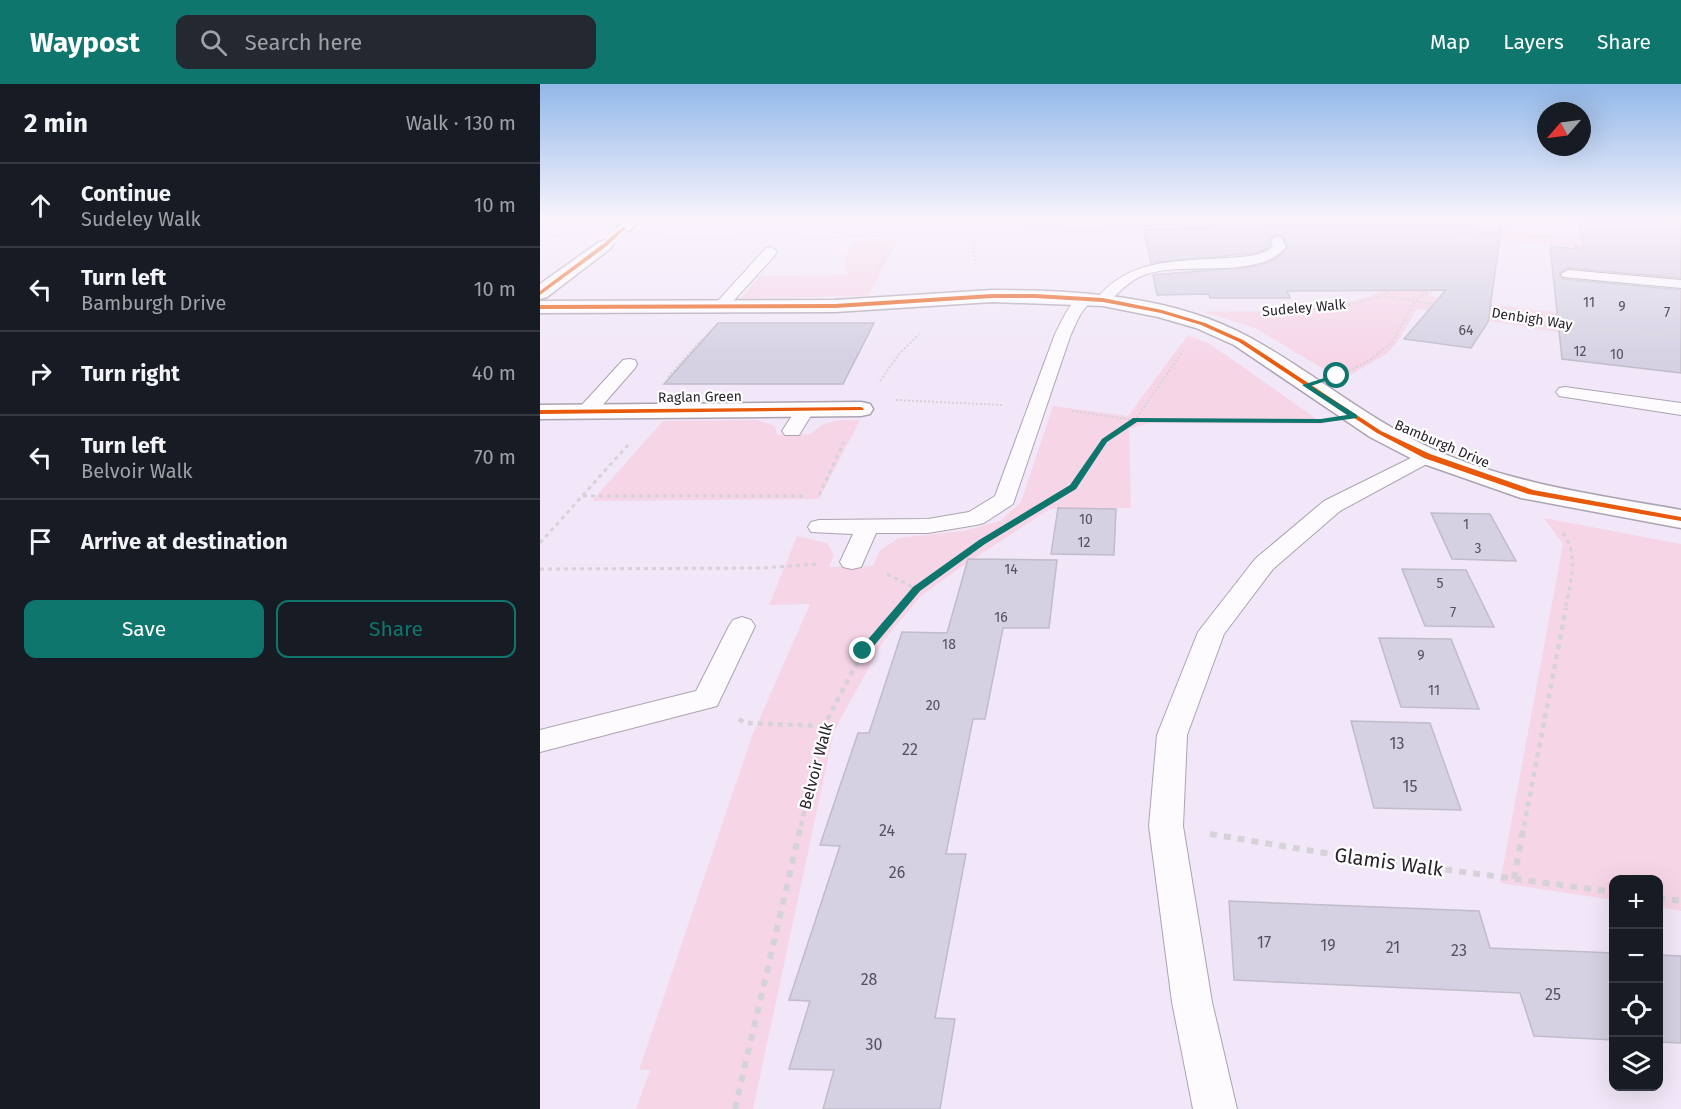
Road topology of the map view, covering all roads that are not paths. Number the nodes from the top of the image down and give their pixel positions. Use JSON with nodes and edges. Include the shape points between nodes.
{"nodes":[{"id":1,"x":574,"y":267,"type":"edge"},
{"id":2,"x":758,"y":267,"type":"edge"},
{"id":3,"x":1165,"y":267,"type":"edge"},
{"id":4,"x":1568,"y":274,"type":"dead end"},
{"id":5,"x":1681,"y":284,"type":"edge"},
{"id":6,"x":540,"y":293,"type":"edge"},
{"id":7,"x":1094,"y":299,"type":"junction"},
{"id":8,"x":726,"y":306,"type":"junction"},
{"id":9,"x":540,"y":307,"type":"edge"},
{"id":10,"x":629,"y":364,"type":"dead end"},
{"id":11,"x":1565,"y":393,"type":"dead end"},
{"id":12,"x":807,"y":409,"type":"junction"},
{"id":13,"x":861,"y":409,"type":"dead end"},
{"id":14,"x":1681,"y":409,"type":"edge"},
{"id":15,"x":540,"y":412,"type":"edge"},
{"id":16,"x":586,"y":412,"type":"junction"},
{"id":17,"x":792,"y":431,"type":"dead end"},
{"id":18,"x":1427,"y":456,"type":"junction"},
{"id":19,"x":1681,"y":519,"type":"edge"},
{"id":20,"x":867,"y":526,"type":"junction"},
{"id":21,"x":819,"y":527,"type":"dead end"},
{"id":22,"x":852,"y":562,"type":"road end"},
{"id":23,"x":741,"y":626,"type":"dead end"},
{"id":24,"x":540,"y":741,"type":"edge"},
{"id":25,"x":1215,"y":1109,"type":"edge"}],
"edges":[{"from":1,"to":6,"type":"street"},
{"from":2,"to":8,"type":"lane"},
{"from":3,"to":7,"type":"lane","via":[[1143,270]]},
{"from":4,"to":5,"type":"lane"},
{"from":7,"to":8,"type":"street","name":"Bamburgh Drive","via":[[992,296],[886,304]]},
{"from":7,"to":18,"type":"street","name":"Bamburgh Drive","via":[[1162,312],[1241,341],[1379,432]]},
{"from":7,"to":20,"type":"lane","via":[[1073,314],[1063,334],[1005,498],[976,519],[928,526]]},
{"from":8,"to":9,"type":"street","name":"Bamburgh Drive"},
{"from":10,"to":16,"type":"lane"},
{"from":11,"to":14,"type":"lane"},
{"from":12,"to":13,"type":"street","name":"Raglan Green"},
{"from":12,"to":16,"type":"street","name":"Raglan Green"},
{"from":12,"to":17,"type":"lane"},
{"from":15,"to":16,"type":"street","name":"Raglan Green"},
{"from":18,"to":19,"type":"street","name":"Bamburgh Drive","via":[[1532,492]]},
{"from":18,"to":25,"type":"lane","via":[[1332,506],[1264,564],[1211,632],[1172,735],[1166,826],[1192,1002]]},
{"from":20,"to":21,"type":"lane"},
{"from":20,"to":22,"type":"lane"},
{"from":23,"to":24,"type":"lane","via":[[706,699]]}]}
